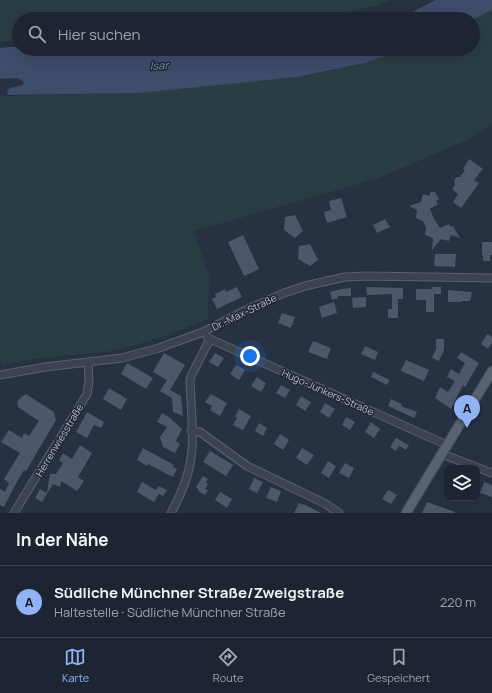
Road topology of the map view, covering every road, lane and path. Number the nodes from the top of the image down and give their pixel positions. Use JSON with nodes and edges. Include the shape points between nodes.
{"nodes":[{"id":1,"x":492,"y":278,"type":"edge"},
{"id":2,"x":203,"y":332,"type":"junction"},
{"id":3,"x":210,"y":339,"type":"junction"},
{"id":4,"x":88,"y":362,"type":"junction"},
{"id":5,"x":492,"y":371,"type":"edge"},
{"id":6,"x":0,"y":376,"type":"edge"},
{"id":7,"x":192,"y":431,"type":"junction"},
{"id":8,"x":447,"y":445,"type":"junction"},
{"id":9,"x":442,"y":454,"type":"junction"},
{"id":10,"x":492,"y":474,"type":"edge"},
{"id":11,"x":14,"y":513,"type":"edge"},
{"id":12,"x":171,"y":513,"type":"edge"},
{"id":13,"x":340,"y":513,"type":"edge"},
{"id":14,"x":406,"y":513,"type":"edge"}],
"edges":[{"from":1,"to":2,"type":"street","name":"Dr.-Max-Straße","via":[[345,277],[284,293]]},
{"from":2,"to":3,"type":"street"},
{"from":2,"to":4,"type":"street","name":"Dr.-Max-Straße","via":[[122,358]]},
{"from":3,"to":7,"type":"street","via":[[190,381]]},
{"from":3,"to":8,"type":"street","name":"Hugo-Junkers-Straße"},
{"from":4,"to":6,"type":"street","name":"Dr.-Max-Straße"},
{"from":4,"to":11,"type":"street","name":"Herrenwiesstraße","via":[[87,394]]},
{"from":5,"to":8,"type":"main road"},
{"from":7,"to":12,"type":"street","via":[[190,465]]},
{"from":7,"to":13,"type":"street","via":[[200,432],[247,466]]},
{"from":8,"to":9,"type":"main road"},
{"from":9,"to":10,"type":"street"},
{"from":9,"to":14,"type":"main road"}]}
